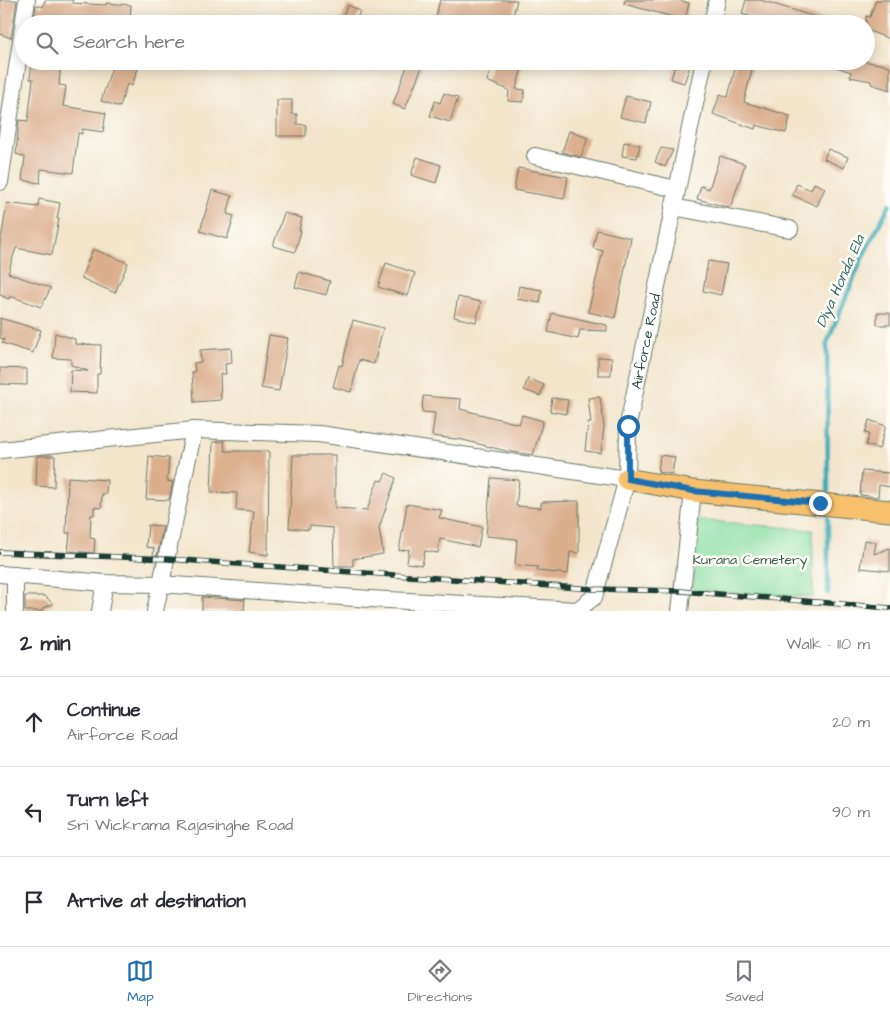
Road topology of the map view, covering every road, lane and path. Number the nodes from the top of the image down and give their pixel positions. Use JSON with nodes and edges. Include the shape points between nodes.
{"nodes":[{"id":1,"x":27,"y":0,"type":"edge"},
{"id":2,"x":717,"y":0,"type":"edge"},
{"id":3,"x":25,"y":15,"type":"edge"},
{"id":4,"x":714,"y":15,"type":"edge"},
{"id":5,"x":17,"y":70,"type":"edge"},
{"id":6,"x":702,"y":70,"type":"edge"},
{"id":7,"x":535,"y":156,"type":"dead end"},
{"id":8,"x":0,"y":182,"type":"edge"},
{"id":9,"x":676,"y":189,"type":"junction"},
{"id":10,"x":672,"y":207,"type":"junction"},
{"id":11,"x":790,"y":229,"type":"dead end"},
{"id":12,"x":194,"y":430,"type":"junction"},
{"id":13,"x":0,"y":450,"type":"edge"},
{"id":14,"x":628,"y":479,"type":"junction"},
{"id":15,"x":693,"y":491,"type":"junction"},
{"id":16,"x":890,"y":511,"type":"edge"},
{"id":17,"x":8,"y":575,"type":"edge"},
{"id":18,"x":104,"y":583,"type":"junction"},
{"id":19,"x":160,"y":584,"type":"junction"},
{"id":20,"x":369,"y":605,"type":"edge"},
{"id":21,"x":576,"y":610,"type":"edge"},
{"id":22,"x":15,"y":611,"type":"edge"},
{"id":23,"x":100,"y":611,"type":"edge"},
{"id":24,"x":155,"y":611,"type":"edge"},
{"id":25,"x":680,"y":611,"type":"edge"}],
"edges":[{"from":1,"to":3,"type":"street"},
{"from":2,"to":4,"type":"street"},
{"from":5,"to":8,"type":"street"},
{"from":6,"to":9,"type":"street","name":"Airforce Road"},
{"from":7,"to":9,"type":"street"},
{"from":9,"to":10,"type":"street","name":"Airforce Road"},
{"from":10,"to":11,"type":"street"},
{"from":10,"to":14,"type":"street","name":"Airforce Road","via":[[628,426]]},
{"from":12,"to":13,"type":"street"},
{"from":12,"to":14,"type":"street","via":[[319,434]]},
{"from":12,"to":19,"type":"street"},
{"from":14,"to":15,"type":"main road"},
{"from":14,"to":21,"type":"street","name":"Airforce Road","via":[[594,597]]},
{"from":15,"to":16,"type":"main road"},
{"from":15,"to":25,"type":"street"},
{"from":17,"to":18,"type":"street"},
{"from":17,"to":22,"type":"street"},
{"from":18,"to":19,"type":"street"},
{"from":18,"to":23,"type":"street"},
{"from":19,"to":20,"type":"street"},
{"from":19,"to":24,"type":"street"},
{"from":20,"to":21,"type":"street"}]}
